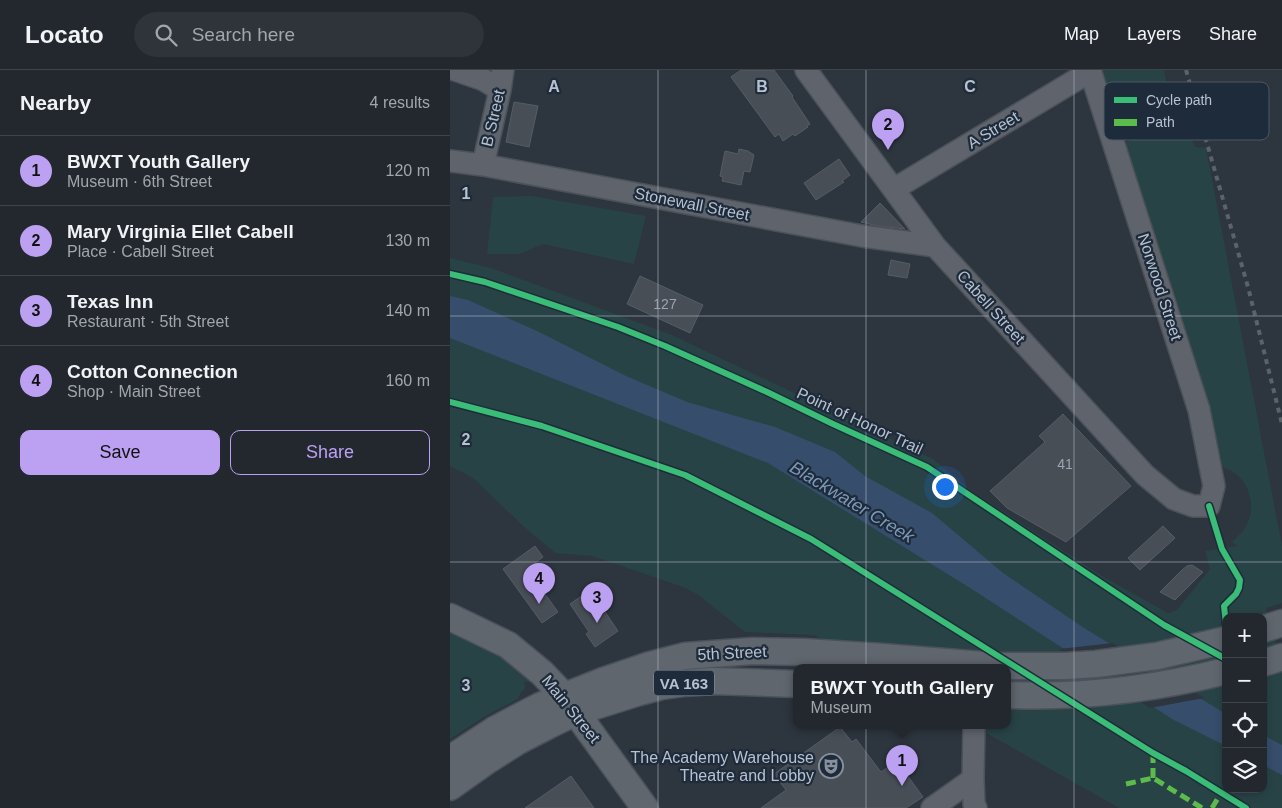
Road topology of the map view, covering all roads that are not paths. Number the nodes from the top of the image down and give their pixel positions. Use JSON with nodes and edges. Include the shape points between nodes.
{"nodes":[{"id":1,"x":455,"y":70,"type":"edge"},
{"id":2,"x":806,"y":70,"type":"edge"},
{"id":3,"x":1091,"y":70,"type":"edge"},
{"id":4,"x":502,"y":80,"type":"edge"},
{"id":5,"x":1104,"y":111,"type":"edge"},
{"id":6,"x":1113,"y":140,"type":"edge"},
{"id":7,"x":450,"y":161,"type":"edge"},
{"id":8,"x":483,"y":165,"type":"junction"},
{"id":9,"x":894,"y":189,"type":"junction"},
{"id":10,"x":935,"y":246,"type":"junction"},
{"id":11,"x":1209,"y":506,"type":"joint"},
{"id":12,"x":450,"y":617,"type":"edge"},
{"id":13,"x":1282,"y":623,"type":"edge"},
{"id":14,"x":1267,"y":628,"type":"edge"},
{"id":15,"x":1222,"y":641,"type":"edge"},
{"id":16,"x":1282,"y":657,"type":"edge"},
{"id":17,"x":1267,"y":661,"type":"edge"},
{"id":18,"x":955,"y":664,"type":"edge"},
{"id":19,"x":1011,"y":667,"type":"edge"},
{"id":20,"x":1222,"y":673,"type":"edge"},
{"id":21,"x":793,"y":684,"type":"edge"},
{"id":22,"x":1011,"y":695,"type":"edge"},
{"id":23,"x":570,"y":704,"type":"junction"},
{"id":24,"x":974,"y":729,"type":"edge"},
{"id":25,"x":450,"y":759,"type":"edge"},
{"id":26,"x":973,"y":778,"type":"junction"},
{"id":27,"x":450,"y":787,"type":"edge"},
{"id":28,"x":645,"y":808,"type":"edge"},
{"id":29,"x":932,"y":808,"type":"edge"},
{"id":30,"x":976,"y":808,"type":"edge"}],
"edges":[{"from":1,"to":4,"type":"street","via":[[484,80]]},
{"from":2,"to":9,"type":"street","name":"Cabell Street"},
{"from":3,"to":5,"type":"street","name":"Norwood Street"},
{"from":3,"to":9,"type":"street","name":"A Street"},
{"from":4,"to":8,"type":"street","name":"B Street"},
{"from":6,"to":11,"type":"street","name":"Norwood Street","via":[[1199,410],[1214,486]]},
{"from":7,"to":8,"type":"street","name":"Stonewall Street"},
{"from":8,"to":10,"type":"street","name":"Stonewall Street","via":[[862,236]]},
{"from":9,"to":10,"type":"street","name":"Cabell Street"},
{"from":10,"to":11,"type":"street","name":"Cabell Street","via":[[1145,475],[1174,498],[1193,506]]},
{"from":12,"to":23,"type":"main road","name":"Main Street","via":[[508,645],[542,673]]},
{"from":13,"to":14,"type":"main road"},
{"from":15,"to":19,"type":"main road","name":"5th Street","via":[[1157,656],[1096,664]]},
{"from":16,"to":17,"type":"main road"},
{"from":18,"to":23,"type":"main road","name":"5th Street","via":[[753,650],[685,656],[602,681]]},
{"from":20,"to":22,"type":"main road","via":[[1119,691]]},
{"from":21,"to":23,"type":"main road","name":"5th Street","number":"VA 163","via":[[684,683]]},
{"from":23,"to":25,"type":"main road","name":"5th Street","via":[[528,712]]},
{"from":23,"to":27,"type":"main road","name":"5th Street","number":"VA 163"},
{"from":23,"to":28,"type":"main road","name":"Main Street"},
{"from":24,"to":26,"type":"street"},
{"from":26,"to":29,"type":"street"},
{"from":26,"to":30,"type":"street"}]}
